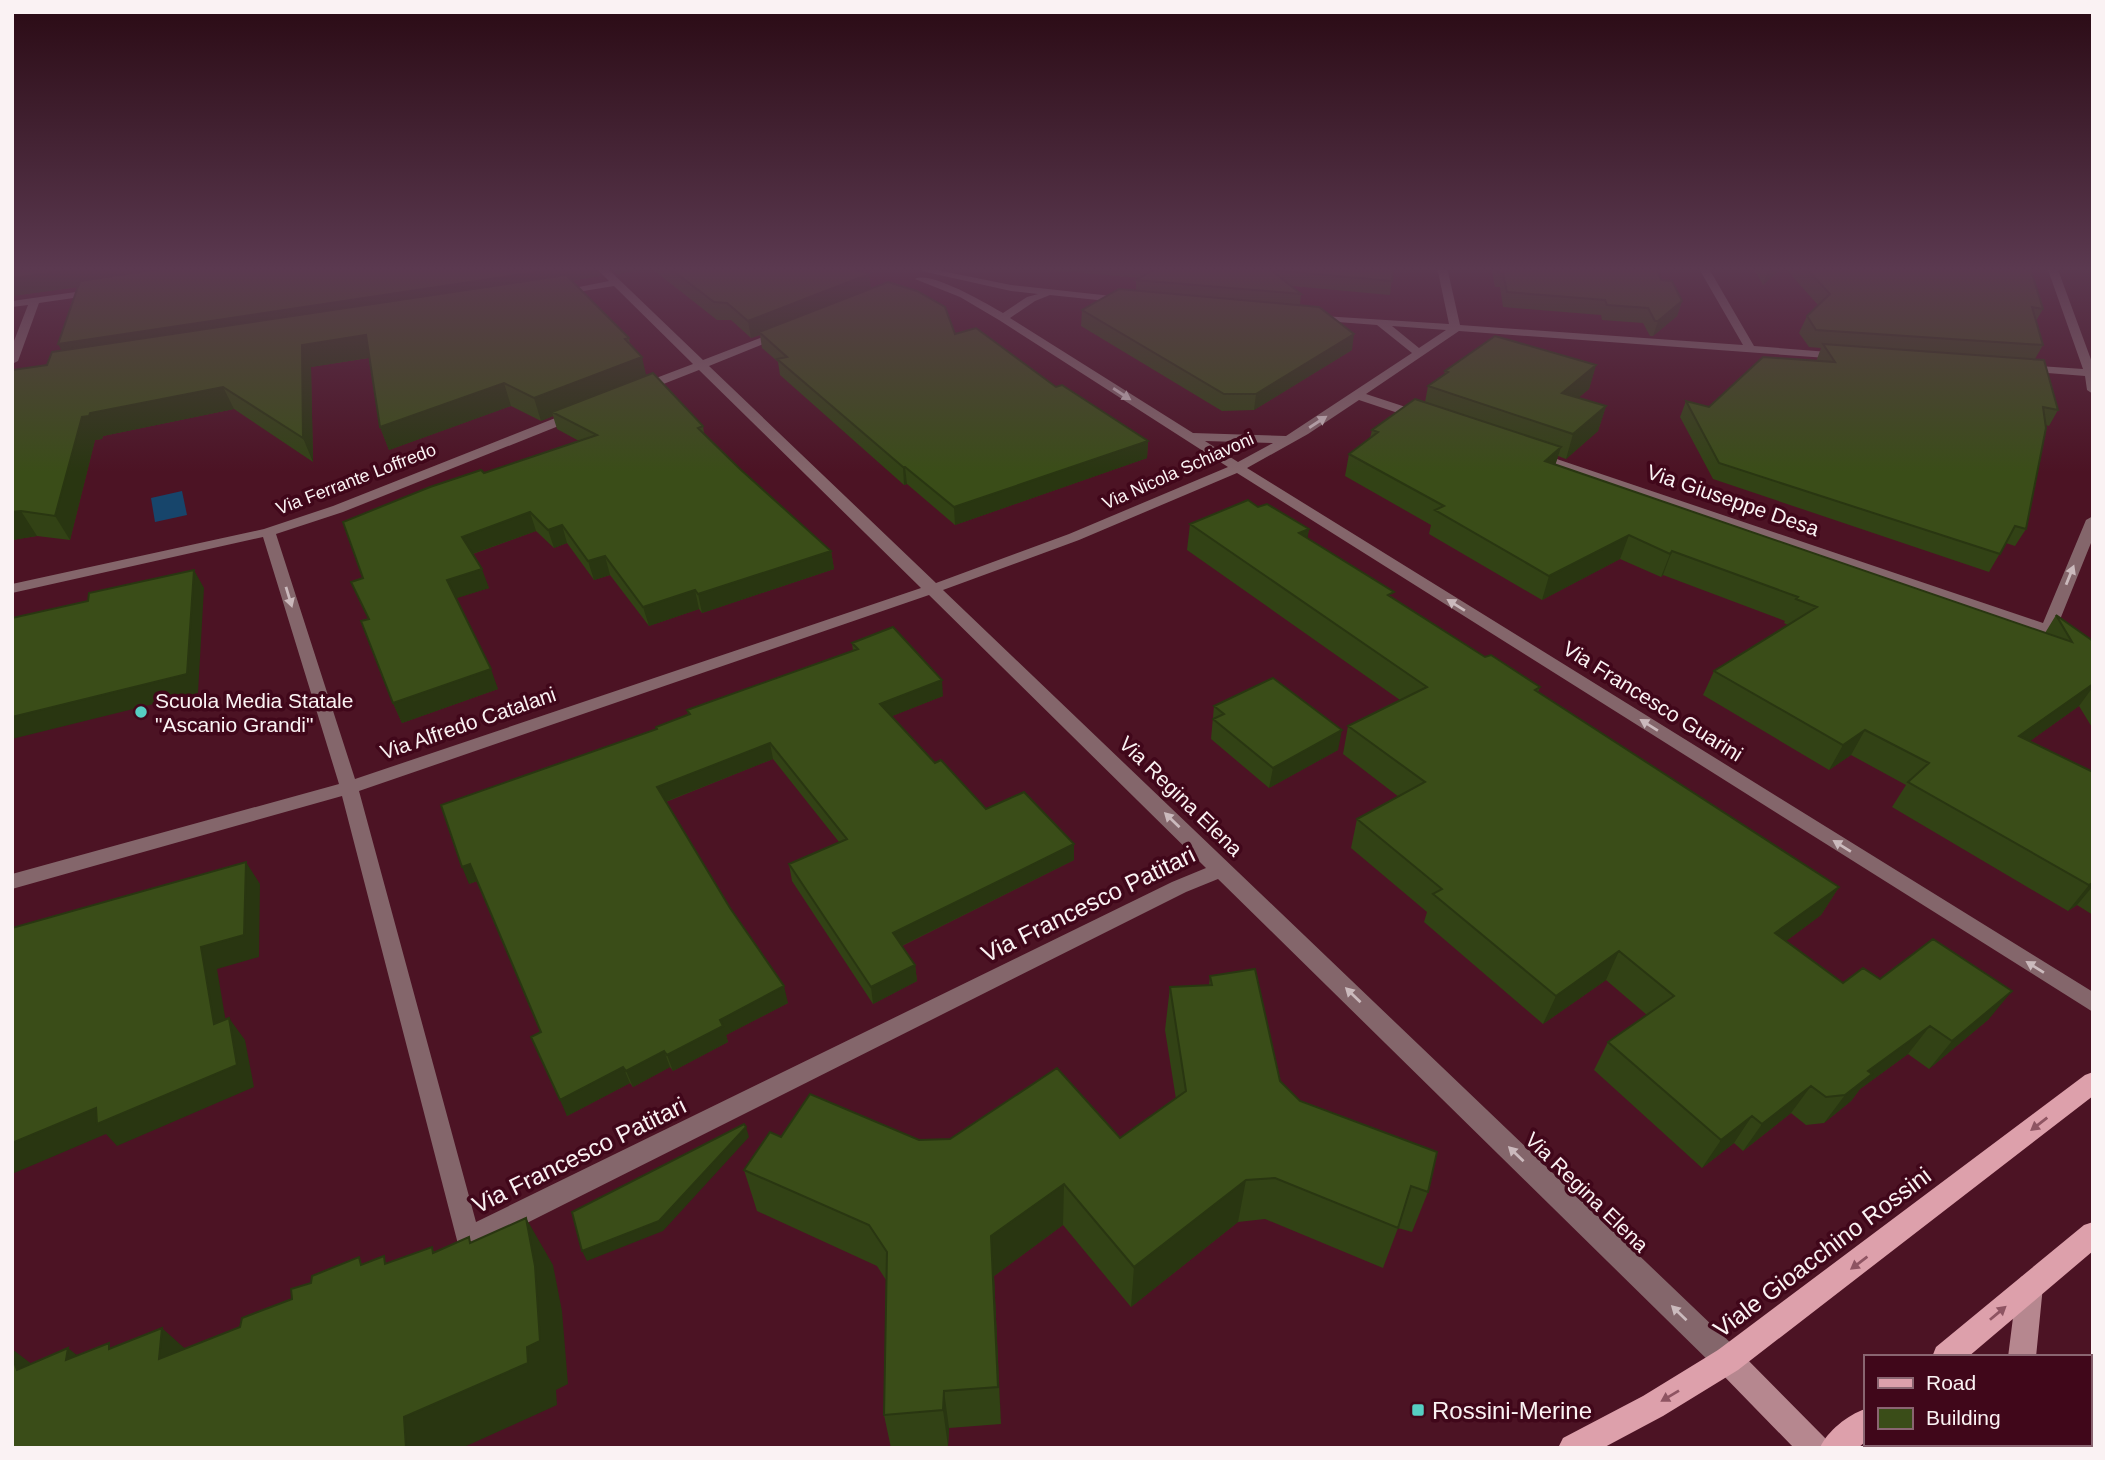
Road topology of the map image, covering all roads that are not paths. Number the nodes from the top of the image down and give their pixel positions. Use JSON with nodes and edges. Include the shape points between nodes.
{"nodes":[{"id":1,"x":22,"y":335,"type":"edge"},
{"id":2,"x":670,"y":335,"type":"edge"},
{"id":3,"x":777,"y":335,"type":"edge"},
{"id":4,"x":1030,"y":335,"type":"edge"},
{"id":5,"x":1396,"y":335,"type":"edge"},
{"id":6,"x":1447,"y":335,"type":"edge"},
{"id":7,"x":1546,"y":335,"type":"edge"},
{"id":8,"x":1743,"y":335,"type":"edge"},
{"id":9,"x":2078,"y":335,"type":"edge"},
{"id":10,"x":1751,"y":349,"type":"junction"},
{"id":11,"x":1420,"y":355,"type":"junction"},
{"id":12,"x":1850,"y":356,"type":"edge"},
{"id":13,"x":12,"y":361,"type":"edge"},
{"id":14,"x":701,"y":365,"type":"junction"},
{"id":15,"x":2007,"y":367,"type":"edge"},
{"id":16,"x":2092,"y":373,"type":"edge"},
{"id":17,"x":2093,"y":390,"type":"edge"},
{"id":18,"x":621,"y":396,"type":"edge"},
{"id":19,"x":1360,"y":396,"type":"junction"},
{"id":20,"x":596,"y":407,"type":"edge"},
{"id":21,"x":1431,"y":420,"type":"edge"},
{"id":22,"x":1189,"y":437,"type":"junction"},
{"id":23,"x":1289,"y":440,"type":"junction"},
{"id":24,"x":1523,"y":451,"type":"edge"},
{"id":25,"x":1238,"y":468,"type":"junction"},
{"id":26,"x":2093,"y":520,"type":"edge"},
{"id":27,"x":268,"y":532,"type":"junction"},
{"id":28,"x":932,"y":589,"type":"junction"},
{"id":29,"x":12,"y":590,"type":"edge"},
{"id":30,"x":2048,"y":630,"type":"junction"},
{"id":31,"x":2093,"y":645,"type":"edge"},
{"id":32,"x":349,"y":788,"type":"junction"},
{"id":33,"x":1223,"y":869,"type":"junction"},
{"id":34,"x":12,"y":883,"type":"edge"},
{"id":35,"x":2093,"y":1003,"type":"edge"},
{"id":36,"x":2093,"y":1082,"type":"edge"},
{"id":37,"x":2093,"y":1234,"type":"edge"},
{"id":38,"x":2030,"y":1286,"type":"junction"},
{"id":39,"x":1947,"y":1355,"type":"edge"},
{"id":40,"x":2022,"y":1355,"type":"edge"},
{"id":41,"x":1728,"y":1360,"type":"junction"},
{"id":42,"x":1864,"y":1424,"type":"edge"},
{"id":43,"x":1573,"y":1448,"type":"edge"},
{"id":44,"x":1815,"y":1448,"type":"edge"},
{"id":45,"x":1835,"y":1448,"type":"edge"}],
"edges":[{"from":1,"to":13,"type":"street"},
{"from":2,"to":14,"type":"street","name":"Via Regina Elena"},
{"from":3,"to":14,"type":"street"},
{"from":4,"to":22,"type":"street","name":"Via Francesco Guarini","one_way":true},
{"from":5,"to":11,"type":"street"},
{"from":6,"to":11,"type":"street","name":"Via Nicola Schiavoni"},
{"from":7,"to":10,"type":"street"},
{"from":8,"to":10,"type":"street"},
{"from":9,"to":16,"type":"street"},
{"from":10,"to":12,"type":"street"},
{"from":11,"to":19,"type":"street","name":"Via Nicola Schiavoni"},
{"from":14,"to":18,"type":"street"},
{"from":14,"to":28,"type":"street","name":"Via Regina Elena"},
{"from":15,"to":16,"type":"street"},
{"from":16,"to":17,"type":"street"},
{"from":19,"to":21,"type":"street"},
{"from":23,"to":19,"type":"street","name":"Via Nicola Schiavoni","one_way":true},
{"from":20,"to":27,"type":"street","name":"Via Ferrante Loffredo"},
{"from":22,"to":23,"type":"street"},
{"from":22,"to":25,"type":"street","name":"Via Francesco Guarini"},
{"from":23,"to":25,"type":"street","name":"Via Nicola Schiavoni"},
{"from":24,"to":30,"type":"street","name":"Via Giuseppe Desa"},
{"from":25,"to":28,"type":"street","name":"Via Nicola Schiavoni","via":[[1087,532]]},
{"from":35,"to":25,"type":"street","name":"Via Francesco Guarini","one_way":true},
{"from":30,"to":26,"type":"street","one_way":true},
{"from":27,"to":29,"type":"street","name":"Via Ferrante Loffredo"},
{"from":27,"to":32,"type":"street","name":"Via Francesco Patitari","one_way":true},
{"from":28,"to":32,"type":"street","name":"Via Alfredo Catalani"},
{"from":33,"to":28,"type":"street","name":"Via Regina Elena","one_way":true},
{"from":30,"to":31,"type":"street","name":"Via Giuseppe Desa"},
{"from":32,"to":33,"type":"street","name":"Via Francesco Patitari","via":[[468,1239]]},
{"from":32,"to":34,"type":"street","name":"Via Alfredo Catalani"},
{"from":41,"to":33,"type":"street","name":"Via Regina Elena","one_way":true},
{"from":36,"to":41,"type":"main road","name":"Viale Gioacchino Rossini","one_way":true},
{"from":37,"to":38,"type":"main road"},
{"from":39,"to":38,"type":"main road","one_way":true},
{"from":38,"to":40,"type":"main road"},
{"from":41,"to":43,"type":"main road","name":"Viale Gioacchino Rossini","one_way":true},
{"from":41,"to":44,"type":"main road"},
{"from":42,"to":45,"type":"main road"}]}
